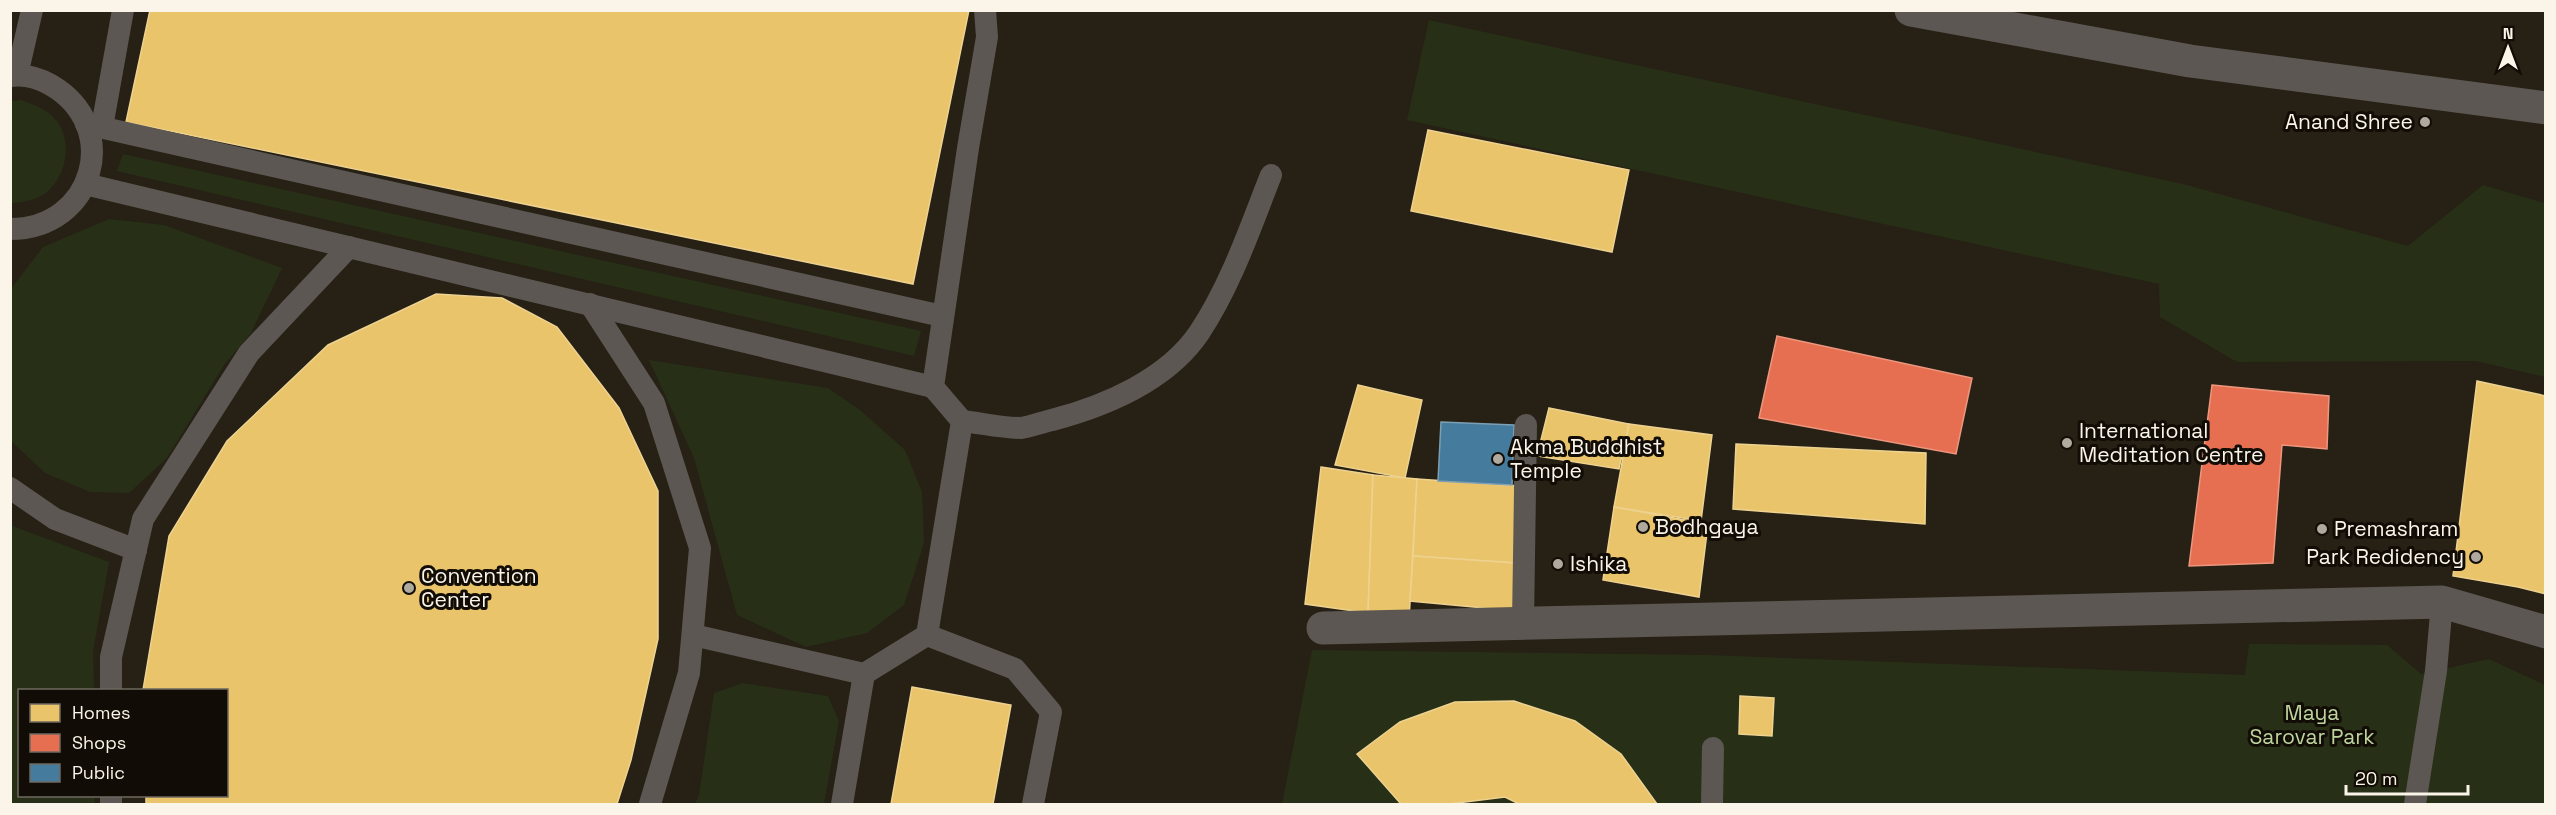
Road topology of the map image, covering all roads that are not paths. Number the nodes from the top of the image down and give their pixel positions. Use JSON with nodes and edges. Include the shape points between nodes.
{"nodes":[{"id":1,"x":32,"y":10,"type":"edge"},
{"id":2,"x":123,"y":10,"type":"edge"},
{"id":3,"x":986,"y":10,"type":"edge"},
{"id":4,"x":1911,"y":10,"type":"edge"},
{"id":5,"x":14,"y":76,"type":"edge"},
{"id":6,"x":2546,"y":108,"type":"edge"},
{"id":7,"x":94,"y":125,"type":"junction"},
{"id":8,"x":1271,"y":174,"type":"dead end"},
{"id":9,"x":86,"y":184,"type":"junction"},
{"id":10,"x":10,"y":229,"type":"edge"},
{"id":11,"x":349,"y":247,"type":"junction"},
{"id":12,"x":590,"y":304,"type":"junction"},
{"id":13,"x":942,"y":316,"type":"junction"},
{"id":14,"x":933,"y":387,"type":"junction"},
{"id":15,"x":962,"y":421,"type":"junction"},
{"id":16,"x":1526,"y":425,"type":"dead end"},
{"id":17,"x":10,"y":488,"type":"edge"},
{"id":18,"x":136,"y":550,"type":"junction"},
{"id":19,"x":2442,"y":602,"type":"junction"},
{"id":20,"x":1523,"y":623,"type":"junction"},
{"id":21,"x":1323,"y":628,"type":"dead end"},
{"id":22,"x":2546,"y":633,"type":"edge"},
{"id":23,"x":693,"y":635,"type":"junction"},
{"id":24,"x":927,"y":635,"type":"junction"},
{"id":25,"x":864,"y":674,"type":"junction"},
{"id":26,"x":111,"y":689,"type":"edge"},
{"id":27,"x":1713,"y":748,"type":"dead end"},
{"id":28,"x":650,"y":804,"type":"edge"},
{"id":29,"x":842,"y":804,"type":"edge"},
{"id":30,"x":1033,"y":804,"type":"edge"},
{"id":31,"x":1712,"y":804,"type":"edge"},
{"id":32,"x":2415,"y":804,"type":"edge"}],
"edges":[{"from":1,"to":5,"type":"lane"},
{"from":2,"to":7,"type":"lane"},
{"from":3,"to":13,"type":"lane","via":[[987,37]]},
{"from":4,"to":6,"type":"street","via":[[2190,61]]},
{"from":5,"to":7,"type":"lane","via":[[42,80],[64,93]]},
{"from":7,"to":9,"type":"lane"},
{"from":7,"to":13,"type":"lane"},
{"from":8,"to":15,"type":"lane","via":[[1216,305],[1174,361],[1113,398],[1065,416],[1022,428]]},
{"from":9,"to":10,"type":"lane","via":[[71,205],[52,221],[27,229]]},
{"from":9,"to":11,"type":"lane"},
{"from":11,"to":12,"type":"lane"},
{"from":11,"to":18,"type":"lane","via":[[249,353],[143,519]]},
{"from":12,"to":14,"type":"lane"},
{"from":12,"to":23,"type":"lane","via":[[654,403],[697,537],[700,548]]},
{"from":13,"to":14,"type":"lane"},
{"from":14,"to":15,"type":"lane"},
{"from":15,"to":24,"type":"lane"},
{"from":16,"to":20,"type":"lane"},
{"from":17,"to":18,"type":"lane","via":[[55,519]]},
{"from":18,"to":26,"type":"lane","via":[[111,657]]},
{"from":19,"to":20,"type":"street"},
{"from":19,"to":22,"type":"street"},
{"from":19,"to":32,"type":"lane","via":[[2436,671]]},
{"from":20,"to":21,"type":"street"},
{"from":23,"to":25,"type":"lane"},
{"from":23,"to":28,"type":"lane","via":[[689,673]]},
{"from":24,"to":25,"type":"lane"},
{"from":24,"to":30,"type":"lane","via":[[1015,669],[1051,712]]},
{"from":25,"to":29,"type":"lane"},
{"from":27,"to":31,"type":"lane"}]}
